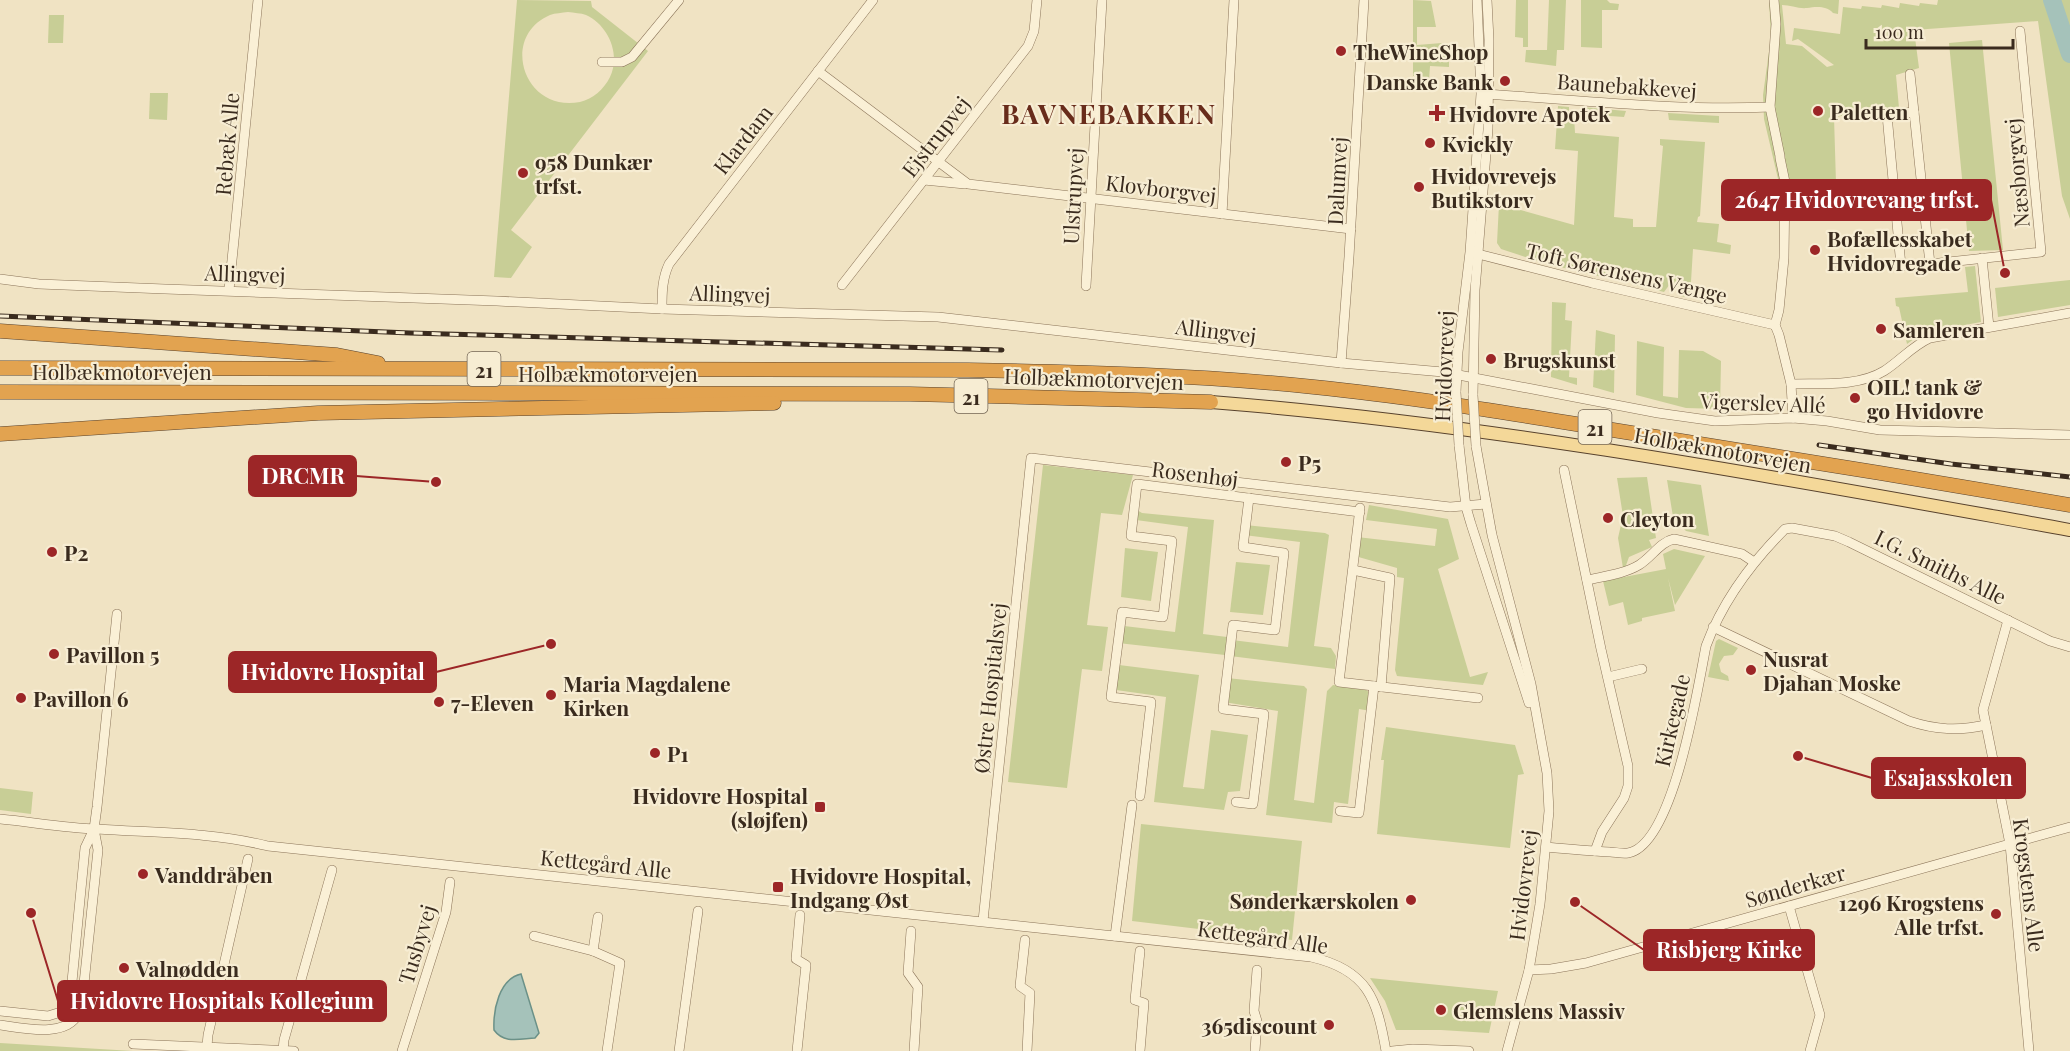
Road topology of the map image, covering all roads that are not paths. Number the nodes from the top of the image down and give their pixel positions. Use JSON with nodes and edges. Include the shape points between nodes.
{"nodes":[{"id":1,"x":258,"y":0,"type":"edge"},
{"id":2,"x":679,"y":0,"type":"edge"},
{"id":3,"x":873,"y":0,"type":"edge"},
{"id":4,"x":1037,"y":0,"type":"edge"},
{"id":5,"x":1102,"y":0,"type":"edge"},
{"id":6,"x":1234,"y":0,"type":"edge"},
{"id":7,"x":1364,"y":0,"type":"edge"},
{"id":8,"x":1477,"y":0,"type":"edge"},
{"id":9,"x":1487,"y":0,"type":"edge"},
{"id":10,"x":1774,"y":0,"type":"edge"},
{"id":11,"x":2020,"y":31,"type":"dead end"},
{"id":12,"x":602,"y":62,"type":"dead end"},
{"id":13,"x":818,"y":71,"type":"junction"},
{"id":14,"x":1910,"y":74,"type":"dead end"},
{"id":15,"x":1485,"y":94,"type":"junction"},
{"id":16,"x":1770,"y":107,"type":"junction"},
{"id":17,"x":1914,"y":112,"type":"junction"},
{"id":18,"x":937,"y":162,"type":"junction"},
{"id":19,"x":924,"y":180,"type":"junction"},
{"id":20,"x":968,"y":184,"type":"junction"},
{"id":21,"x":1090,"y":198,"type":"junction"},
{"id":22,"x":1222,"y":214,"type":"junction"},
{"id":23,"x":1351,"y":229,"type":"junction"},
{"id":24,"x":1475,"y":253,"type":"junction"},
{"id":25,"x":1982,"y":258,"type":"junction"},
{"id":26,"x":1930,"y":264,"type":"junction"},
{"id":27,"x":0,"y":279,"type":"edge"},
{"id":28,"x":842,"y":285,"type":"dead end"},
{"id":29,"x":1086,"y":286,"type":"dead end"},
{"id":30,"x":229,"y":290,"type":"junction"},
{"id":31,"x":662,"y":309,"type":"junction"},
{"id":32,"x":2070,"y":313,"type":"edge"},
{"id":33,"x":1775,"y":325,"type":"junction"},
{"id":34,"x":1989,"y":327,"type":"junction"},
{"id":35,"x":0,"y":332,"type":"edge"},
{"id":36,"x":1341,"y":363,"type":"junction"},
{"id":37,"x":0,"y":368,"type":"edge"},
{"id":38,"x":407,"y":369,"type":"junction"},
{"id":39,"x":1457,"y":375,"type":"junction"},
{"id":40,"x":1473,"y":378,"type":"junction"},
{"id":41,"x":1791,"y":384,"type":"junction"},
{"id":42,"x":0,"y":392,"type":"edge"},
{"id":43,"x":834,"y":394,"type":"junction"},
{"id":44,"x":1211,"y":402,"type":"joint"},
{"id":45,"x":1793,"y":418,"type":"junction"},
{"id":46,"x":0,"y":434,"type":"edge"},
{"id":47,"x":2070,"y":435,"type":"edge"},
{"id":48,"x":1031,"y":458,"type":"joint"},
{"id":49,"x":1564,"y":470,"type":"dead end"},
{"id":50,"x":1362,"y":497,"type":"junction"},
{"id":51,"x":1248,"y":498,"type":"junction"},
{"id":52,"x":1486,"y":504,"type":"junction"},
{"id":53,"x":2070,"y":505,"type":"edge"},
{"id":54,"x":1466,"y":507,"type":"junction"},
{"id":55,"x":1360,"y":512,"type":"junction"},
{"id":56,"x":1792,"y":528,"type":"joint"},
{"id":57,"x":2070,"y":530,"type":"edge"},
{"id":58,"x":1754,"y":562,"type":"junction"},
{"id":59,"x":1353,"y":570,"type":"junction"},
{"id":60,"x":1587,"y":580,"type":"junction"},
{"id":61,"x":117,"y":614,"type":"dead end"},
{"id":62,"x":2008,"y":620,"type":"junction"},
{"id":63,"x":1713,"y":627,"type":"junction"},
{"id":64,"x":2070,"y":647,"type":"edge"},
{"id":65,"x":1642,"y":669,"type":"dead end"},
{"id":66,"x":1608,"y":677,"type":"junction"},
{"id":67,"x":1378,"y":686,"type":"junction"},
{"id":68,"x":1478,"y":698,"type":"dead end"},
{"id":69,"x":1536,"y":722,"type":"junction"},
{"id":70,"x":1986,"y":725,"type":"junction"},
{"id":71,"x":1140,"y":796,"type":"dead end"},
{"id":72,"x":1236,"y":802,"type":"dead end"},
{"id":73,"x":1132,"y":804,"type":"dead end"},
{"id":74,"x":1340,"y":811,"type":"dead end"},
{"id":75,"x":0,"y":819,"type":"edge"},
{"id":76,"x":2070,"y":827,"type":"edge"},
{"id":77,"x":94,"y":829,"type":"junction"},
{"id":78,"x":2010,"y":844,"type":"junction"},
{"id":79,"x":1546,"y":847,"type":"junction"},
{"id":80,"x":1596,"y":851,"type":"junction"},
{"id":81,"x":248,"y":859,"type":"dead end"},
{"id":82,"x":332,"y":870,"type":"dead end"},
{"id":83,"x":450,"y":882,"type":"dead end"},
{"id":84,"x":1789,"y":906,"type":"junction"},
{"id":85,"x":698,"y":911,"type":"dead end"},
{"id":86,"x":801,"y":915,"type":"dead end"},
{"id":87,"x":598,"y":917,"type":"dead end"},
{"id":88,"x":983,"y":921,"type":"junction"},
{"id":89,"x":911,"y":932,"type":"dead end"},
{"id":90,"x":534,"y":936,"type":"dead end"},
{"id":91,"x":1115,"y":936,"type":"junction"},
{"id":92,"x":1025,"y":940,"type":"dead end"},
{"id":93,"x":593,"y":951,"type":"junction"},
{"id":94,"x":1140,"y":951,"type":"dead end"},
{"id":95,"x":1257,"y":970,"type":"dead end"},
{"id":96,"x":1529,"y":970,"type":"junction"},
{"id":97,"x":0,"y":1011,"type":"edge"},
{"id":98,"x":0,"y":1025,"type":"edge"},
{"id":99,"x":133,"y":1044,"type":"dead end"},
{"id":100,"x":207,"y":1046,"type":"junction"},
{"id":101,"x":283,"y":1050,"type":"edge"},
{"id":102,"x":294,"y":1051,"type":"edge"},
{"id":103,"x":402,"y":1051,"type":"edge"},
{"id":104,"x":607,"y":1051,"type":"edge"},
{"id":105,"x":679,"y":1051,"type":"edge"},
{"id":106,"x":797,"y":1051,"type":"edge"},
{"id":107,"x":914,"y":1051,"type":"edge"},
{"id":108,"x":1027,"y":1051,"type":"edge"},
{"id":109,"x":1140,"y":1051,"type":"edge"},
{"id":110,"x":1255,"y":1051,"type":"edge"},
{"id":111,"x":1386,"y":1051,"type":"edge"},
{"id":112,"x":1392,"y":1051,"type":"edge"},
{"id":113,"x":1469,"y":1051,"type":"edge"},
{"id":114,"x":1507,"y":1051,"type":"edge"},
{"id":115,"x":1810,"y":1051,"type":"edge"},
{"id":116,"x":2030,"y":1051,"type":"edge"}],
"edges":[{"from":1,"to":30,"type":"street","name":"Rebæk Alle"},
{"from":2,"to":12,"type":"street","via":[[632,57],[622,62]]},
{"from":3,"to":13,"type":"street","name":"Klardam"},
{"from":4,"to":18,"type":"street","name":"Ejstrupvej","via":[[1028,46]]},
{"from":5,"to":21,"type":"street","name":"Ulstrupvej"},
{"from":6,"to":22,"type":"street"},
{"from":7,"to":23,"type":"street","name":"Dalumvej"},
{"from":8,"to":15,"type":"street","name":"Hvidovrevej"},
{"from":9,"to":15,"type":"street","name":"Hvidovrevej"},
{"from":10,"to":16,"type":"street"},
{"from":11,"to":25,"type":"street","name":"Næsborgvej","via":[[2041,252]]},
{"from":13,"to":18,"type":"street","name":"Klovborgvej"},
{"from":13,"to":31,"type":"street","name":"Klardam","via":[[669,264],[662,287]]},
{"from":14,"to":17,"type":"street"},
{"from":15,"to":16,"type":"street","name":"Baunebakkevej","via":[[1683,107]]},
{"from":15,"to":24,"type":"street","name":"Hvidovrevej","via":[[1488,135]]},
{"from":16,"to":33,"type":"street","via":[[1785,182],[1784,258]]},
{"from":17,"to":26,"type":"street"},
{"from":17,"to":26,"type":"street","name":"Næsborgvej","via":[[1887,115],[1901,267]]},
{"from":18,"to":19,"type":"street","name":"Ejstrupvej"},
{"from":18,"to":20,"type":"street","name":"Klovborgvej"},
{"from":19,"to":20,"type":"street","name":"Klovborgvej"},
{"from":19,"to":28,"type":"street","name":"Ejstrupvej"},
{"from":20,"to":21,"type":"street","name":"Klovborgvej"},
{"from":21,"to":22,"type":"street","name":"Klovborgvej"},
{"from":21,"to":29,"type":"street","name":"Ulstrupvej"},
{"from":22,"to":23,"type":"street","name":"Klovborgvej"},
{"from":23,"to":36,"type":"street","name":"Dalumvej"},
{"from":24,"to":33,"type":"street","name":"Toft Sørensens Vænge"},
{"from":24,"to":39,"type":"street","name":"Hvidovrevej"},
{"from":24,"to":40,"type":"street","name":"Hvidovrevej"},
{"from":25,"to":26,"type":"street","name":"Næsborgvej"},
{"from":25,"to":34,"type":"street"},
{"from":27,"to":30,"type":"street","name":"Allingvej","via":[[39,284]]},
{"from":30,"to":31,"type":"street","name":"Allingvej"},
{"from":31,"to":36,"type":"street","name":"Allingvej","via":[[938,317]]},
{"from":32,"to":34,"type":"street"},
{"from":33,"to":41,"type":"street"},
{"from":34,"to":41,"type":"street","via":[[1930,338],[1869,377]]},
{"from":35,"to":38,"type":"highway","via":[[337,355]]},
{"from":36,"to":39,"type":"street","name":"Allingvej"},
{"from":37,"to":38,"type":"highway","name":"Holbækmotorvejen","number":"21"},
{"from":38,"to":53,"type":"highway","name":"Holbækmotorvejen","number":"21","via":[[968,370],[1213,378],[1422,400]]},
{"from":39,"to":40,"type":"street","name":"Vigerslev Allé"},
{"from":39,"to":54,"type":"street","name":"Hvidovrevej","bridge":true},
{"from":40,"to":45,"type":"street","name":"Vigerslev Allé","via":[[1714,422]]},
{"from":40,"to":52,"type":"street","name":"Hvidovrevej","bridge":true,"via":[[1476,446]]},
{"from":41,"to":45,"type":"street"},
{"from":42,"to":43,"type":"highway","name":"Holbækmotorvejen","number":"21"},
{"from":43,"to":44,"type":"highway","name":"Holbækmotorvejen","number":"21"},
{"from":43,"to":46,"type":"highway","via":[[777,403],[318,413]]},
{"from":44,"to":57,"type":"main road","name":"Holbækmotorvejen","number":"21","via":[[1419,422],[1695,464]]},
{"from":45,"to":47,"type":"street","name":"Vigerslev Allé","via":[[1880,430]]},
{"from":48,"to":50,"type":"street","name":"Rosenhøj"},
{"from":48,"to":88,"type":"street","name":"Østre Hospitalsvej"},
{"from":49,"to":60,"type":"street"},
{"from":50,"to":54,"type":"street","name":"Rosenhøj"},
{"from":50,"to":55,"type":"street"},
{"from":51,"to":55,"type":"street","name":"Rosenhøj"},
{"from":51,"to":71,"type":"street","name":"Rosenhøj","via":[[1137,484],[1131,536],[1172,541],[1163,617],[1122,612],[1120,622],[1112,697],[1151,702]]},
{"from":51,"to":72,"type":"street","name":"Rosenhøj","via":[[1243,548],[1284,553],[1275,630],[1233,625],[1223,709],[1264,714],[1253,804]]},
{"from":52,"to":54,"type":"street","name":"Rosenhøj"},
{"from":52,"to":69,"type":"street","name":"Hvidovrevej","via":[[1531,684]]},
{"from":54,"to":69,"type":"street","name":"Hvidovrevej"},
{"from":55,"to":59,"type":"street"},
{"from":56,"to":58,"type":"street","name":"Kirkegade","via":[[1785,529]]},
{"from":56,"to":62,"type":"street","name":"I.G. Smiths Alle","via":[[1850,542]]},
{"from":58,"to":60,"type":"street","via":[[1742,554],[1674,539],[1638,566]]},
{"from":58,"to":63,"type":"street","name":"Kirkegade"},
{"from":59,"to":67,"type":"street","via":[[1390,579]]},
{"from":59,"to":67,"type":"street","via":[[1339,682]]},
{"from":60,"to":66,"type":"street"},
{"from":61,"to":77,"type":"street"},
{"from":62,"to":64,"type":"street","name":"I.G. Smiths Alle"},
{"from":62,"to":70,"type":"street","name":"Krogstens Alle","via":[[1983,711]]},
{"from":63,"to":70,"type":"street","via":[[1909,721],[1947,730]]},
{"from":63,"to":80,"type":"street","name":"Kirkegade","via":[[1671,796],[1640,848],[1628,853]]},
{"from":65,"to":66,"type":"street"},
{"from":66,"to":80,"type":"street","via":[[1628,766],[1628,786],[1602,832]]},
{"from":67,"to":68,"type":"street"},
{"from":67,"to":74,"type":"street","via":[[1359,813]]},
{"from":69,"to":79,"type":"street","name":"Hvidovrevej","via":[[1547,773]]},
{"from":70,"to":78,"type":"street","name":"Krogstens Alle"},
{"from":73,"to":91,"type":"street"},
{"from":75,"to":77,"type":"street","name":"Kettegård Alle"},
{"from":76,"to":78,"type":"street","name":"Sønderkær"},
{"from":77,"to":88,"type":"street","name":"Kettegård Alle","via":[[222,837],[268,846]]},
{"from":77,"to":97,"type":"street","via":[[85,848],[70,1002],[61,1012],[48,1016]]},
{"from":77,"to":98,"type":"street","via":[[98,850],[79,1013],[63,1027],[47,1030]]},
{"from":78,"to":84,"type":"street","name":"Sønderkær"},
{"from":78,"to":116,"type":"street","name":"Krogstens Alle"},
{"from":79,"to":80,"type":"street","name":"Kirkegade"},
{"from":79,"to":96,"type":"street","name":"Hvidovrevej"},
{"from":81,"to":100,"type":"street"},
{"from":82,"to":101,"type":"street"},
{"from":83,"to":103,"type":"street","name":"Tusbyvej","via":[[446,912]]},
{"from":84,"to":96,"type":"street","name":"Sønderkær","via":[[1586,963]]},
{"from":84,"to":115,"type":"street","via":[[1820,1015]]},
{"from":85,"to":105,"type":"street"},
{"from":86,"to":106,"type":"street","via":[[796,959],[806,965]]},
{"from":87,"to":93,"type":"street"},
{"from":88,"to":91,"type":"street","name":"Kettegård Alle"},
{"from":89,"to":107,"type":"street","via":[[908,973],[918,987]]},
{"from":90,"to":93,"type":"street"},
{"from":91,"to":111,"type":"street","name":"Kettegård Alle","via":[[1331,962],[1350,972],[1373,999]]},
{"from":92,"to":108,"type":"street","via":[[1020,986],[1030,993]]},
{"from":93,"to":104,"type":"street","via":[[620,963]]},
{"from":94,"to":109,"type":"street","via":[[1135,1000],[1144,1003]]},
{"from":95,"to":110,"type":"street"},
{"from":96,"to":114,"type":"street","name":"Hvidovrevej"},
{"from":99,"to":100,"type":"street"},
{"from":100,"to":101,"type":"street"},
{"from":101,"to":102,"type":"street"},
{"from":112,"to":113,"type":"street"}]}
